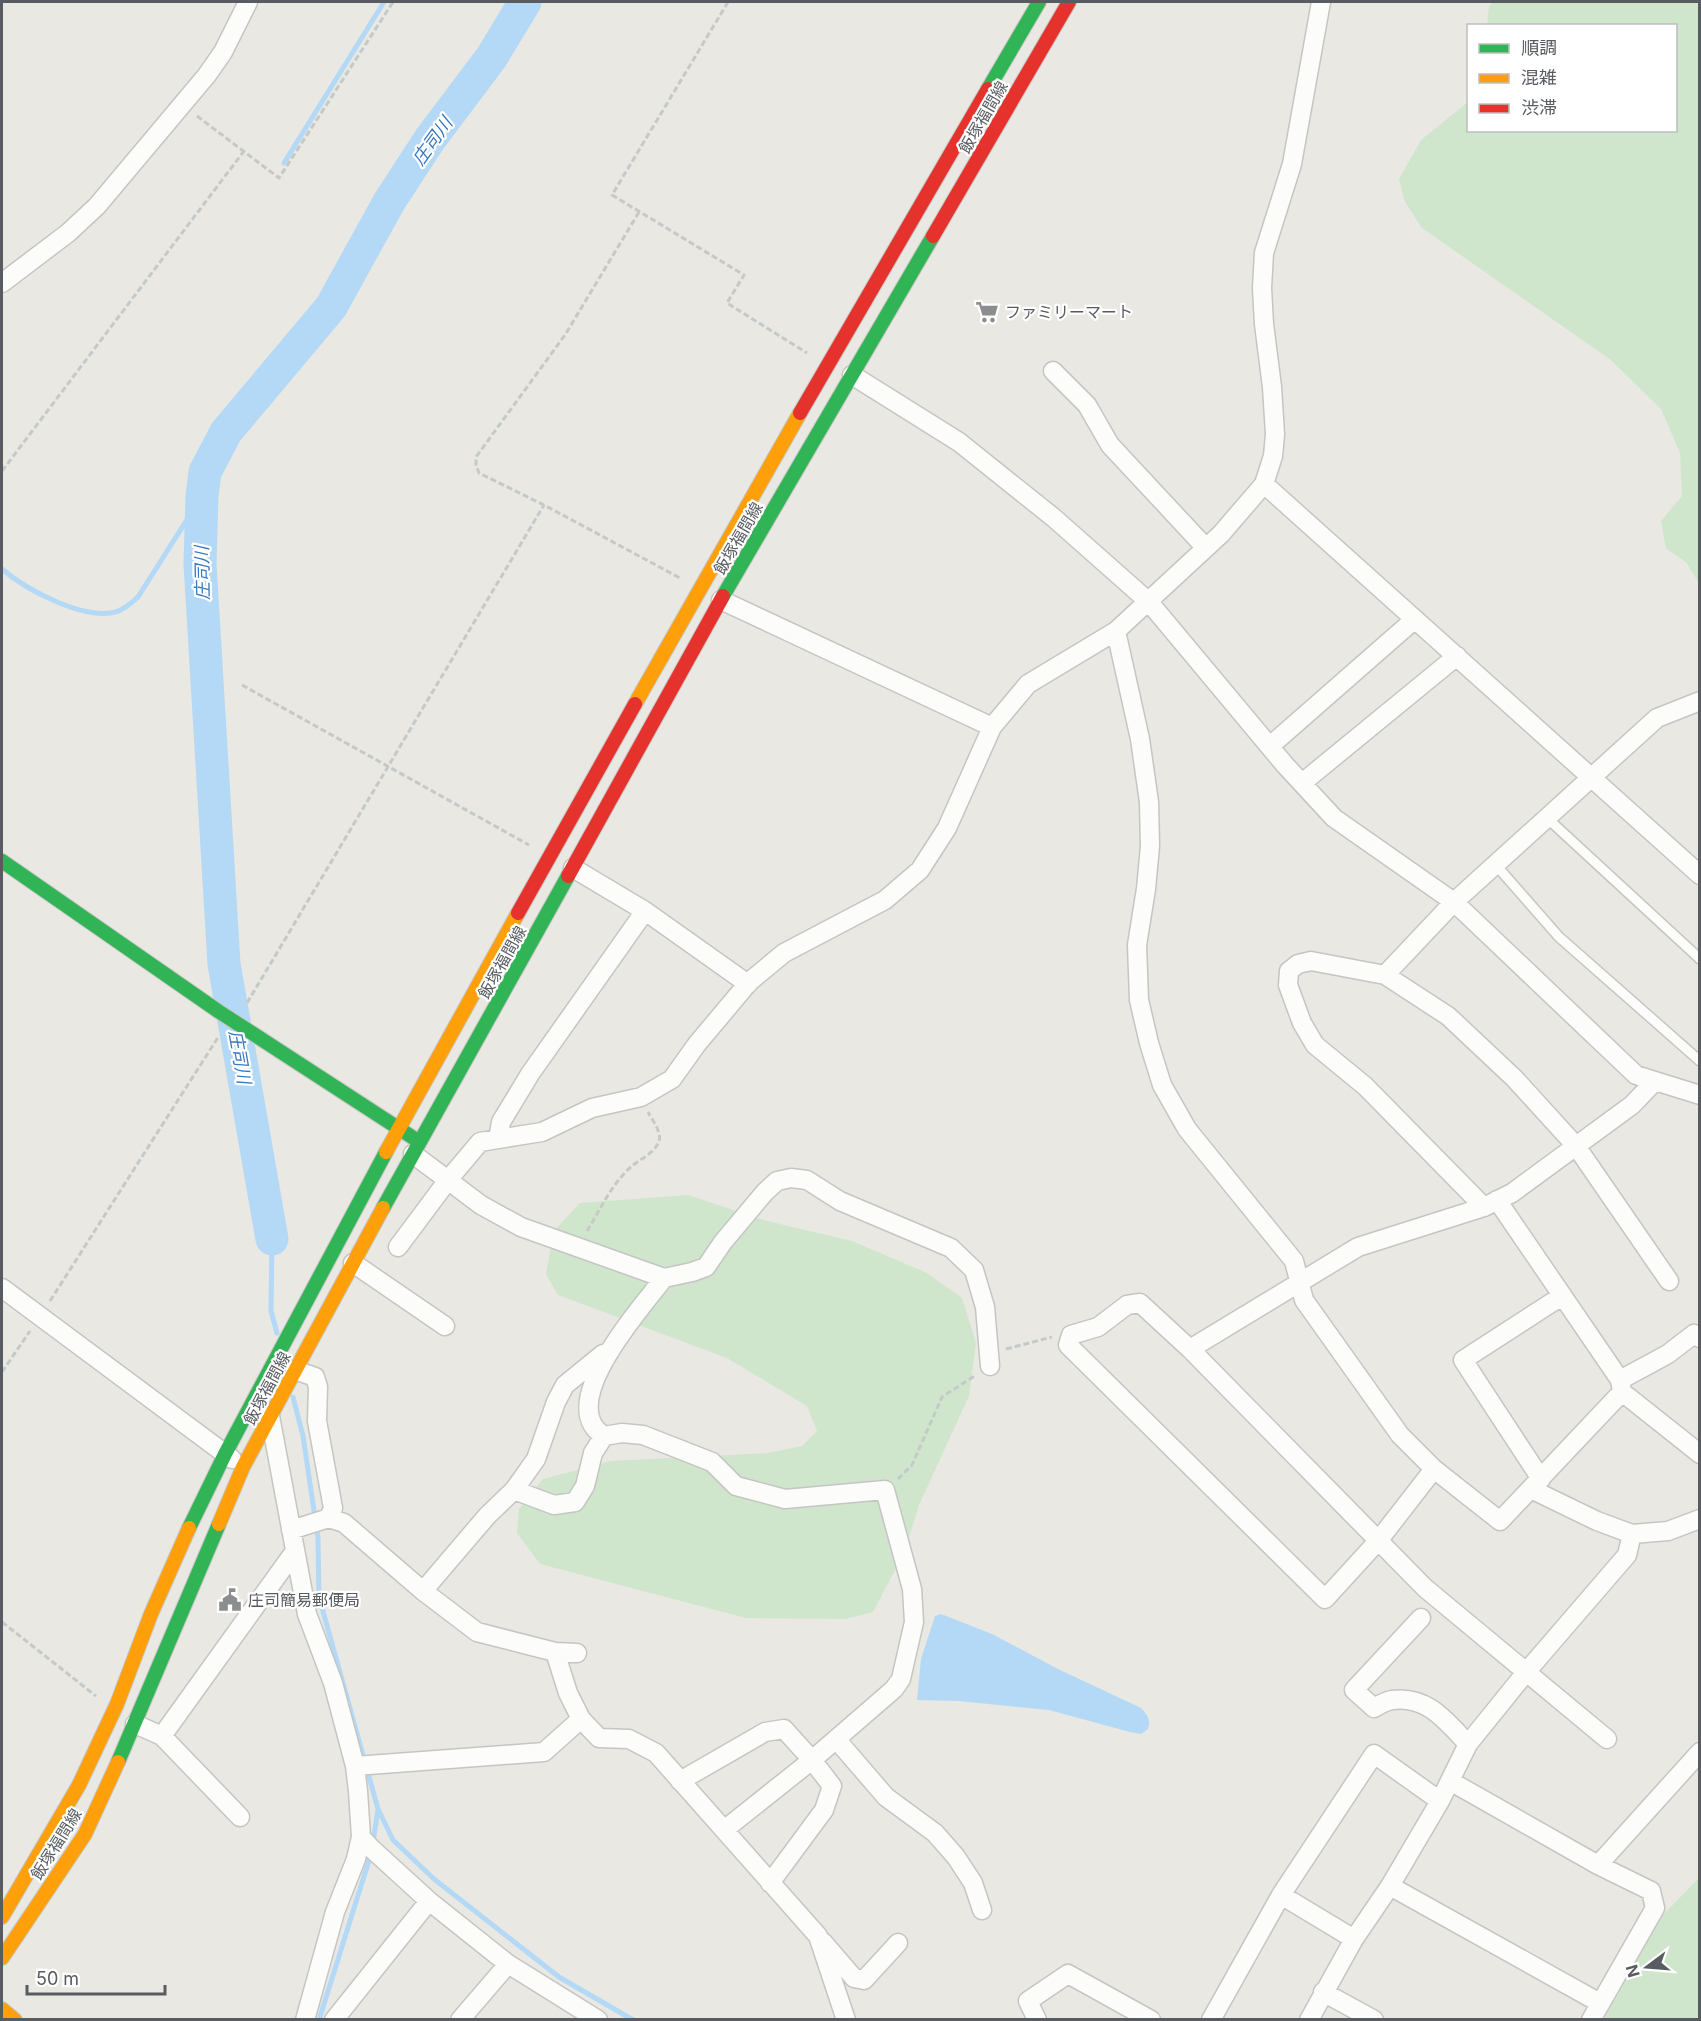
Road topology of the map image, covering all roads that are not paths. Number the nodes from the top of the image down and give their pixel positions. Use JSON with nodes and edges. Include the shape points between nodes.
{"nodes":[{"id":1,"x":248,"y":2,"type":"edge"},
{"id":2,"x":1039,"y":2,"type":"edge"},
{"id":3,"x":1069,"y":2,"type":"edge"},
{"id":4,"x":1322,"y":2,"type":"edge"},
{"id":5,"x":2,"y":283,"type":"edge"},
{"id":6,"x":1053,"y":371,"type":"dead end"},
{"id":7,"x":852,"y":375,"type":"junction"},
{"id":8,"x":1264,"y":484,"type":"junction"},
{"id":9,"x":1206,"y":548,"type":"junction"},
{"id":10,"x":721,"y":600,"type":"junction"},
{"id":11,"x":1149,"y":602,"type":"junction"},
{"id":12,"x":1415,"y":619,"type":"junction"},
{"id":13,"x":1116,"y":631,"type":"junction"},
{"id":14,"x":1456,"y":656,"type":"junction"},
{"id":15,"x":1700,"y":701,"type":"edge"},
{"id":16,"x":992,"y":727,"type":"junction"},
{"id":17,"x":1270,"y":746,"type":"junction"},
{"id":18,"x":1592,"y":777,"type":"junction"},
{"id":19,"x":1302,"y":783,"type":"junction"},
{"id":20,"x":1547,"y":818,"type":"junction"},
{"id":21,"x":2,"y":861,"type":"edge"},
{"id":22,"x":1495,"y":864,"type":"junction"},
{"id":23,"x":573,"y":868,"type":"junction"},
{"id":24,"x":1700,"y":875,"type":"edge"},
{"id":25,"x":1454,"y":902,"type":"junction"},
{"id":26,"x":645,"y":910,"type":"junction"},
{"id":27,"x":1700,"y":959,"type":"edge"},
{"id":28,"x":1385,"y":975,"type":"junction"},
{"id":29,"x":748,"y":984,"type":"junction"},
{"id":30,"x":1700,"y":1062,"type":"edge"},
{"id":31,"x":1655,"y":1081,"type":"junction"},
{"id":32,"x":1700,"y":1095,"type":"edge"},
{"id":33,"x":398,"y":1128,"type":"junction"},
{"id":34,"x":498,"y":1139,"type":"junction"},
{"id":35,"x":1576,"y":1146,"type":"junction"},
{"id":36,"x":417,"y":1148,"type":"junction"},
{"id":37,"x":448,"y":1180,"type":"junction"},
{"id":38,"x":1491,"y":1203,"type":"junction"},
{"id":39,"x":398,"y":1247,"type":"dead end"},
{"id":40,"x":353,"y":1263,"type":"junction"},
{"id":41,"x":664,"y":1278,"type":"junction"},
{"id":42,"x":1300,"y":1280,"type":"junction"},
{"id":43,"x":1670,"y":1281,"type":"dead end"},
{"id":44,"x":2,"y":1288,"type":"edge"},
{"id":45,"x":1562,"y":1296,"type":"junction"},
{"id":46,"x":445,"y":1326,"type":"dead end"},
{"id":47,"x":1700,"y":1338,"type":"edge"},
{"id":48,"x":610,"y":1349,"type":"junction"},
{"id":49,"x":1190,"y":1349,"type":"junction"},
{"id":50,"x":990,"y":1360,"type":"road end"},
{"id":51,"x":295,"y":1370,"type":"junction"},
{"id":52,"x":1621,"y":1386,"type":"junction"},
{"id":53,"x":270,"y":1416,"type":"junction"},
{"id":54,"x":604,"y":1436,"type":"junction"},
{"id":55,"x":225,"y":1454,"type":"junction"},
{"id":56,"x":1700,"y":1454,"type":"edge"},
{"id":57,"x":243,"y":1467,"type":"junction"},
{"id":58,"x":1434,"y":1469,"type":"junction"},
{"id":59,"x":1536,"y":1484,"type":"junction"},
{"id":60,"x":514,"y":1490,"type":"junction"},
{"id":61,"x":329,"y":1518,"type":"junction"},
{"id":62,"x":1700,"y":1519,"type":"edge"},
{"id":63,"x":291,"y":1530,"type":"junction"},
{"id":64,"x":1632,"y":1534,"type":"junction"},
{"id":65,"x":1378,"y":1541,"type":"junction"},
{"id":66,"x":296,"y":1551,"type":"junction"},
{"id":67,"x":423,"y":1591,"type":"junction"},
{"id":68,"x":1420,"y":1618,"type":"dead end"},
{"id":69,"x":555,"y":1652,"type":"junction"},
{"id":70,"x":577,"y":1653,"type":"dead end"},
{"id":71,"x":1526,"y":1673,"type":"junction"},
{"id":72,"x":581,"y":1719,"type":"junction"},
{"id":73,"x":135,"y":1724,"type":"junction"},
{"id":74,"x":162,"y":1736,"type":"junction"},
{"id":75,"x":1607,"y":1738,"type":"dead end"},
{"id":76,"x":836,"y":1739,"type":"junction"},
{"id":77,"x":1467,"y":1744,"type":"junction"},
{"id":78,"x":1700,"y":1752,"type":"edge"},
{"id":79,"x":812,"y":1760,"type":"junction"},
{"id":80,"x":355,"y":1766,"type":"junction"},
{"id":81,"x":680,"y":1781,"type":"junction"},
{"id":82,"x":1450,"y":1781,"type":"junction"},
{"id":83,"x":1440,"y":1801,"type":"junction"},
{"id":84,"x":240,"y":1817,"type":"dead end"},
{"id":85,"x":724,"y":1830,"type":"junction"},
{"id":86,"x":361,"y":1837,"type":"junction"},
{"id":87,"x":1598,"y":1865,"type":"junction"},
{"id":88,"x":770,"y":1883,"type":"junction"},
{"id":89,"x":1390,"y":1887,"type":"junction"},
{"id":90,"x":1281,"y":1895,"type":"junction"},
{"id":91,"x":429,"y":1901,"type":"junction"},
{"id":92,"x":982,"y":1910,"type":"dead end"},
{"id":93,"x":2,"y":1917,"type":"edge"},
{"id":94,"x":818,"y":1936,"type":"junction"},
{"id":95,"x":1354,"y":1939,"type":"junction"},
{"id":96,"x":898,"y":1943,"type":"dead end"},
{"id":97,"x":2,"y":1958,"type":"edge"},
{"id":98,"x":507,"y":1964,"type":"junction"},
{"id":99,"x":1323,"y":1992,"type":"junction"},
{"id":100,"x":1600,"y":2003,"type":"junction"},
{"id":101,"x":2,"y":2009,"type":"edge"},
{"id":102,"x":15,"y":2019,"type":"edge"},
{"id":103,"x":305,"y":2019,"type":"edge"},
{"id":104,"x":334,"y":2019,"type":"edge"},
{"id":105,"x":460,"y":2019,"type":"edge"},
{"id":106,"x":598,"y":2019,"type":"edge"},
{"id":107,"x":846,"y":2019,"type":"edge"},
{"id":108,"x":1036,"y":2019,"type":"edge"},
{"id":109,"x":1151,"y":2019,"type":"edge"},
{"id":110,"x":1211,"y":2019,"type":"edge"},
{"id":111,"x":1309,"y":2019,"type":"edge"},
{"id":112,"x":1374,"y":2019,"type":"edge"},
{"id":113,"x":1591,"y":2019,"type":"edge"}],
"edges":[{"from":1,"to":5,"type":"street","via":[[223,52],[97,206]]},
{"from":2,"to":33,"type":"main road","name":"飯塚福間線","via":[[837,346]]},
{"from":3,"to":7,"type":"main road","name":"飯塚福間線"},
{"from":4,"to":8,"type":"street","via":[[1292,164],[1264,253],[1262,288],[1275,434]]},
{"from":6,"to":9,"type":"street","via":[[1087,405],[1110,445]]},
{"from":7,"to":10,"type":"main road","name":"飯塚福間線"},
{"from":7,"to":11,"type":"street","via":[[959,442],[1054,518]]},
{"from":8,"to":9,"type":"street"},
{"from":8,"to":12,"type":"street"},
{"from":9,"to":11,"type":"street"},
{"from":10,"to":16,"type":"street"},
{"from":10,"to":23,"type":"main road","name":"飯塚福間線"},
{"from":11,"to":13,"type":"street"},
{"from":11,"to":17,"type":"street"},
{"from":12,"to":14,"type":"street"},
{"from":12,"to":17,"type":"street"},
{"from":13,"to":16,"type":"street","via":[[1028,684]]},
{"from":13,"to":42,"type":"street","via":[[1140,739],[1149,802],[1150,846],[1137,945],[1139,1000],[1149,1043],[1162,1085],[1187,1129],[1294,1261]]},
{"from":14,"to":18,"type":"street"},
{"from":14,"to":19,"type":"street"},
{"from":15,"to":18,"type":"street","via":[[1657,718]]},
{"from":16,"to":29,"type":"street","via":[[947,828],[920,870],[885,900],[784,954]]},
{"from":17,"to":19,"type":"street"},
{"from":18,"to":20,"type":"street"},
{"from":18,"to":24,"type":"street"},
{"from":19,"to":25,"type":"street","via":[[1334,818]]},
{"from":20,"to":22,"type":"street"},
{"from":20,"to":27,"type":"lane"},
{"from":21,"to":33,"type":"main road","via":[[217,1010]]},
{"from":22,"to":25,"type":"street"},
{"from":22,"to":30,"type":"lane","via":[[1559,937]]},
{"from":23,"to":26,"type":"street"},
{"from":23,"to":36,"type":"main road","name":"飯塚福間線"},
{"from":25,"to":28,"type":"street"},
{"from":25,"to":31,"type":"street","via":[[1636,1075]]},
{"from":26,"to":29,"type":"street"},
{"from":26,"to":34,"type":"street","via":[[530,1074],[501,1122]]},
{"from":28,"to":35,"type":"street","via":[[1448,1016],[1514,1078]]},
{"from":28,"to":38,"type":"street","via":[[1311,961],[1289,971],[1288,985],[1315,1045]]},
{"from":29,"to":34,"type":"street","via":[[672,1079],[641,1097],[592,1108],[542,1132]]},
{"from":31,"to":32,"type":"street"},
{"from":31,"to":35,"type":"street","via":[[1632,1105]]},
{"from":33,"to":36,"type":"main road"},
{"from":33,"to":55,"type":"main road","name":"飯塚福間線"},
{"from":34,"to":37,"type":"street","via":[[480,1142]]},
{"from":35,"to":38,"type":"street"},
{"from":35,"to":43,"type":"street"},
{"from":36,"to":37,"type":"street"},
{"from":36,"to":40,"type":"main road","name":"飯塚福間線"},
{"from":37,"to":39,"type":"street"},
{"from":37,"to":41,"type":"street","via":[[481,1205],[521,1227]]},
{"from":38,"to":42,"type":"street","via":[[1358,1247]]},
{"from":38,"to":45,"type":"street"},
{"from":40,"to":46,"type":"street"},
{"from":40,"to":51,"type":"main road","name":"飯塚福間線"},
{"from":41,"to":48,"type":"street"},
{"from":41,"to":50,"type":"street","via":[[706,1267],[777,1181],[807,1180],[840,1201],[951,1248],[974,1270],[985,1307]]},
{"from":42,"to":49,"type":"street"},
{"from":42,"to":58,"type":"street","via":[[1310,1310],[1400,1434]]},
{"from":44,"to":55,"type":"street"},
{"from":45,"to":52,"type":"street"},
{"from":45,"to":59,"type":"street","via":[[1463,1360]]},
{"from":47,"to":52,"type":"street","via":[[1694,1334]]},
{"from":48,"to":54,"type":"street","via":[[587,1405],[595,1431]]},
{"from":48,"to":60,"type":"street","via":[[565,1384],[536,1459]]},
{"from":49,"to":65,"type":"street"},
{"from":49,"to":65,"type":"street","via":[[1140,1303],[1127,1305],[1098,1327],[1071,1335],[1068,1345],[1324,1599]]},
{"from":51,"to":53,"type":"main road","name":"飯塚福間線"},
{"from":51,"to":61,"type":"street","via":[[315,1377],[318,1388],[317,1421],[333,1508]]},
{"from":52,"to":56,"type":"street"},
{"from":52,"to":59,"type":"street"},
{"from":53,"to":57,"type":"main road","name":"飯塚福間線"},
{"from":53,"to":63,"type":"street"},
{"from":54,"to":60,"type":"street","via":[[575,1502],[554,1505]]},
{"from":54,"to":76,"type":"street","via":[[643,1435],[712,1462],[736,1486],[785,1499],[885,1491],[912,1589],[914,1622],[901,1679]]},
{"from":55,"to":57,"type":"street"},
{"from":55,"to":93,"type":"main road","name":"飯塚福間線","via":[[151,1614],[114,1710],[79,1785]]},
{"from":57,"to":73,"type":"main road","name":"飯塚福間線"},
{"from":58,"to":59,"type":"street","via":[[1500,1521]]},
{"from":58,"to":65,"type":"street"},
{"from":59,"to":64,"type":"street","via":[[1597,1521]]},
{"from":60,"to":67,"type":"street"},
{"from":61,"to":63,"type":"street"},
{"from":61,"to":67,"type":"street","via":[[344,1523]]},
{"from":62,"to":64,"type":"street","via":[[1668,1532]]},
{"from":63,"to":66,"type":"street"},
{"from":64,"to":71,"type":"street","via":[[1627,1555]]},
{"from":65,"to":71,"type":"street","via":[[1425,1588]]},
{"from":66,"to":74,"type":"street"},
{"from":66,"to":80,"type":"street","via":[[307,1614],[333,1683]]},
{"from":67,"to":69,"type":"street","via":[[477,1632]]},
{"from":68,"to":77,"type":"street","via":[[1354,1690],[1374,1708],[1392,1700],[1428,1705]]},
{"from":69,"to":70,"type":"street"},
{"from":69,"to":72,"type":"street"},
{"from":71,"to":75,"type":"street"},
{"from":71,"to":77,"type":"street"},
{"from":72,"to":80,"type":"street","via":[[544,1752]]},
{"from":72,"to":81,"type":"street","via":[[600,1738],[629,1739],[656,1753]]},
{"from":73,"to":74,"type":"street"},
{"from":73,"to":97,"type":"main road","name":"飯塚福間線","via":[[85,1834]]},
{"from":74,"to":84,"type":"street"},
{"from":76,"to":79,"type":"street"},
{"from":76,"to":92,"type":"street","via":[[886,1797],[935,1833],[956,1857],[973,1883]]},
{"from":77,"to":82,"type":"street"},
{"from":78,"to":87,"type":"street"},
{"from":79,"to":81,"type":"street","via":[[784,1729],[765,1732]]},
{"from":79,"to":85,"type":"street"},
{"from":79,"to":88,"type":"street","via":[[832,1786],[824,1810]]},
{"from":80,"to":86,"type":"street"},
{"from":81,"to":85,"type":"street"},
{"from":82,"to":83,"type":"street"},
{"from":82,"to":87,"type":"street"},
{"from":83,"to":89,"type":"street"},
{"from":83,"to":90,"type":"street","via":[[1374,1754]]},
{"from":85,"to":88,"type":"street"},
{"from":86,"to":91,"type":"street"},
{"from":86,"to":103,"type":"street"},
{"from":87,"to":100,"type":"street","via":[[1651,1891],[1655,1908]]},
{"from":88,"to":94,"type":"street"},
{"from":89,"to":95,"type":"street"},
{"from":89,"to":100,"type":"street"},
{"from":90,"to":95,"type":"street"},
{"from":90,"to":110,"type":"street"},
{"from":91,"to":98,"type":"street"},
{"from":91,"to":104,"type":"street"},
{"from":94,"to":96,"type":"street","via":[[854,1978],[864,1980]]},
{"from":94,"to":107,"type":"street"},
{"from":95,"to":99,"type":"street"},
{"from":98,"to":105,"type":"street"},
{"from":98,"to":106,"type":"street"},
{"from":99,"to":111,"type":"street"},
{"from":99,"to":112,"type":"street"},
{"from":100,"to":113,"type":"street"},
{"from":101,"to":102,"type":"main road"},
{"from":108,"to":109,"type":"street","via":[[1028,2001],[1068,1974]]}]}
